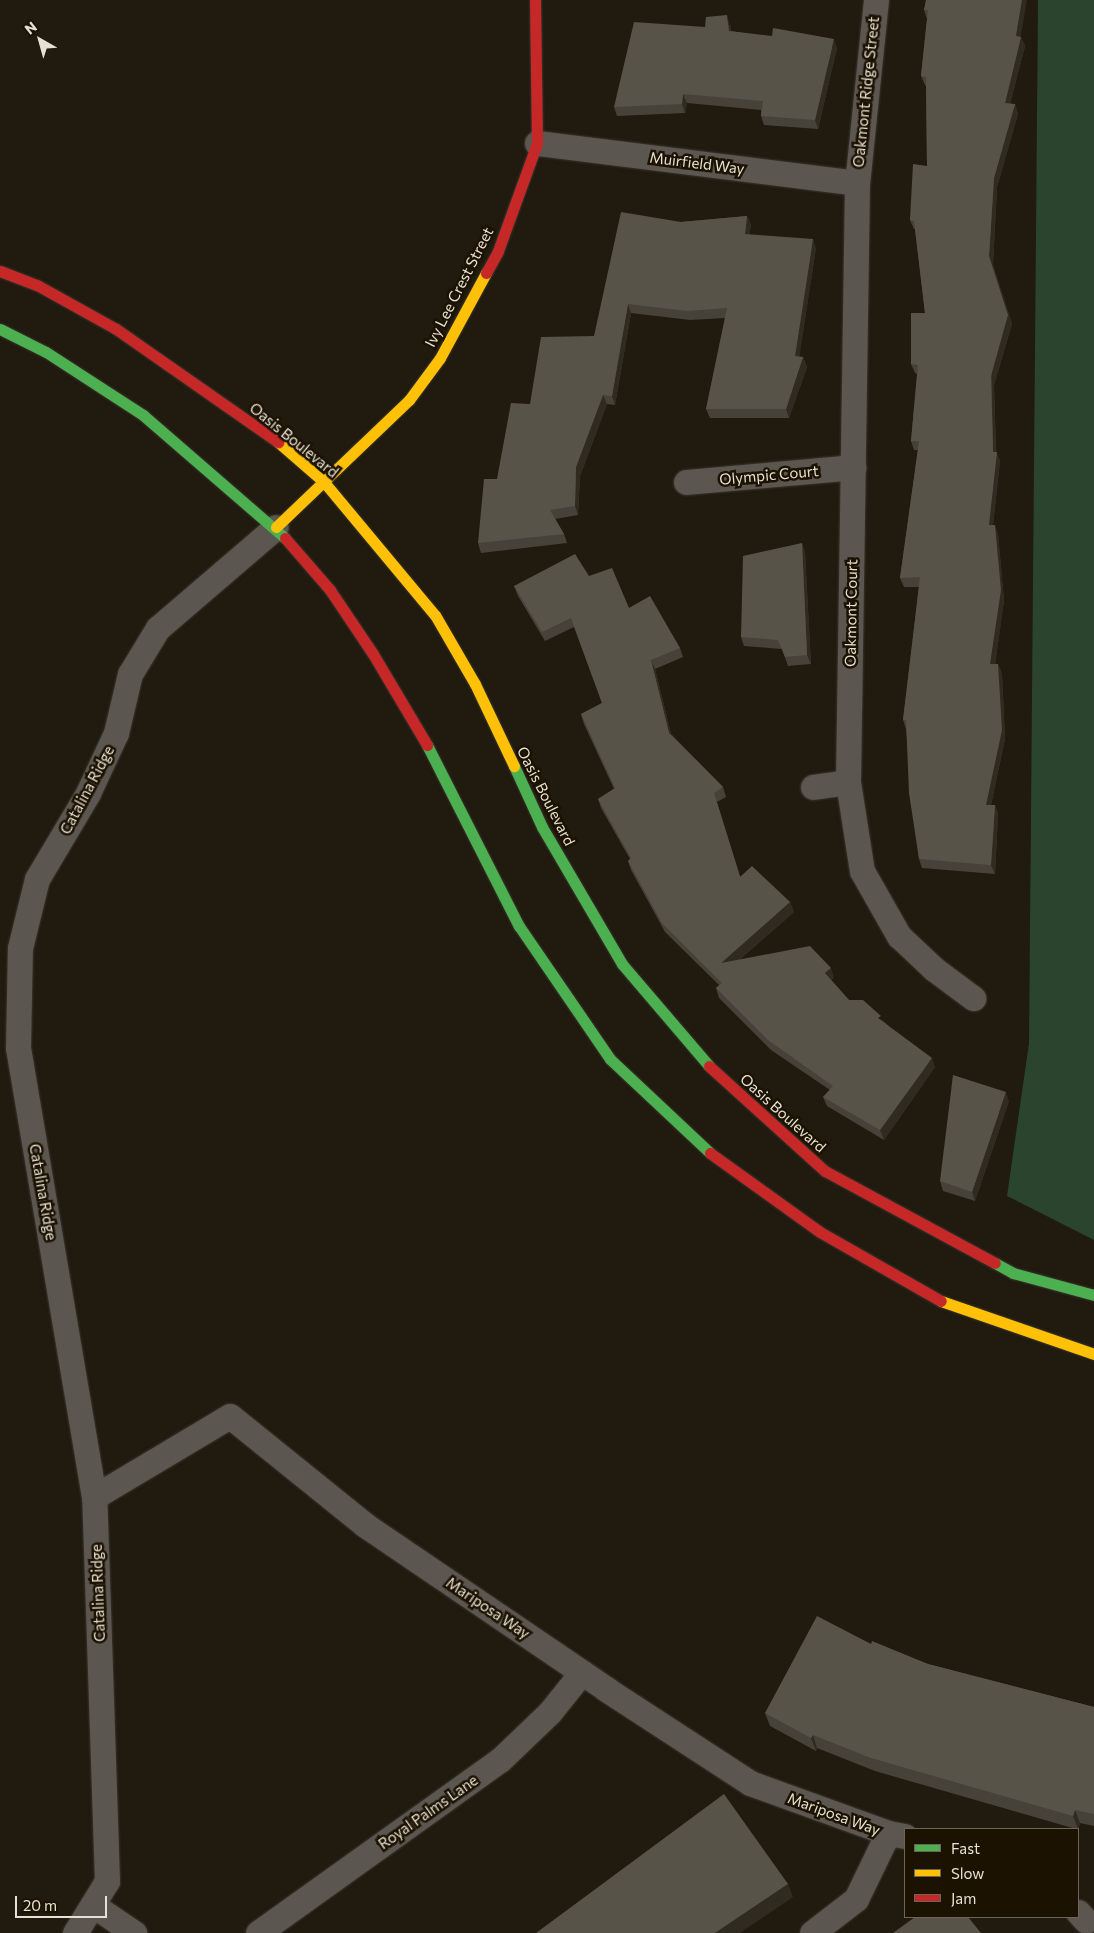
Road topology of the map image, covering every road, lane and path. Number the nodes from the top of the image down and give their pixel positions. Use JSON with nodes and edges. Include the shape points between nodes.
{"nodes":[{"id":1,"x":535,"y":0,"type":"edge"},
{"id":2,"x":876,"y":0,"type":"edge"},
{"id":3,"x":537,"y":143,"type":"junction"},
{"id":4,"x":856,"y":184,"type":"junction"},
{"id":5,"x":0,"y":271,"type":"edge"},
{"id":6,"x":0,"y":329,"type":"edge"},
{"id":7,"x":853,"y":467,"type":"junction"},
{"id":8,"x":324,"y":482,"type":"junction"},
{"id":9,"x":686,"y":482,"type":"dead end"},
{"id":10,"x":276,"y":527,"type":"junction"},
{"id":11,"x":848,"y":782,"type":"junction"},
{"id":12,"x":814,"y":787,"type":"dead end"},
{"id":13,"x":973,"y":998,"type":"dead end"},
{"id":14,"x":1094,"y":1295,"type":"edge"},
{"id":15,"x":1094,"y":1354,"type":"edge"},
{"id":16,"x":94,"y":1497,"type":"junction"},
{"id":17,"x":582,"y":1672,"type":"junction"},
{"id":18,"x":897,"y":1834,"type":"edge"},
{"id":19,"x":93,"y":1905,"type":"junction"},
{"id":20,"x":76,"y":1933,"type":"edge"},
{"id":21,"x":134,"y":1933,"type":"edge"},
{"id":22,"x":258,"y":1933,"type":"edge"},
{"id":23,"x":812,"y":1933,"type":"edge"}],
"edges":[{"from":1,"to":3,"type":"street","name":"Ivy Lee Crest Street"},
{"from":2,"to":4,"type":"street","name":"Oakmont Ridge Street"},
{"from":3,"to":4,"type":"street","name":"Muirfield Way"},
{"from":3,"to":8,"type":"street","name":"Ivy Lee Crest Street","via":[[498,251],[440,358],[409,400]]},
{"from":4,"to":7,"type":"street","name":"Oakmont Court"},
{"from":5,"to":8,"type":"street","name":"Oasis Boulevard","via":[[36,285],[116,329],[274,439]]},
{"from":6,"to":10,"type":"street","via":[[46,352],[143,415]]},
{"from":7,"to":9,"type":"street","name":"Olympic Court"},
{"from":7,"to":11,"type":"street","name":"Oakmont Court"},
{"from":8,"to":10,"type":"street","name":"Ivy Lee Crest Street"},
{"from":8,"to":14,"type":"street","name":"Oasis Boulevard","via":[[435,615],[475,684],[542,827],[622,964],[711,1068],[825,1171],[1013,1273]]},
{"from":10,"to":15,"type":"street","via":[[330,590],[373,654],[439,766],[519,926],[610,1059],[721,1164],[820,1232],[949,1306]]},
{"from":10,"to":16,"type":"street","name":"Catalina Ridge","via":[[158,628],[130,674],[116,733],[88,793],[37,879],[20,948],[18,1048]]},
{"from":11,"to":12,"type":"street"},
{"from":11,"to":13,"type":"street","name":"Oakmont Court","via":[[862,871],[899,936]]},
{"from":16,"to":17,"type":"street","name":"Mariposa Way","via":[[230,1416],[365,1525]]},
{"from":16,"to":19,"type":"street","name":"Catalina Ridge","via":[[107,1881]]},
{"from":17,"to":18,"type":"street","name":"Mariposa Way","via":[[750,1783]]},
{"from":17,"to":22,"type":"street","name":"Royal Palms Lane","via":[[550,1712],[500,1760]]},
{"from":18,"to":23,"type":"street","via":[[856,1899]]},
{"from":19,"to":20,"type":"street","name":"Catalina Ridge"},
{"from":19,"to":21,"type":"street"}]}
